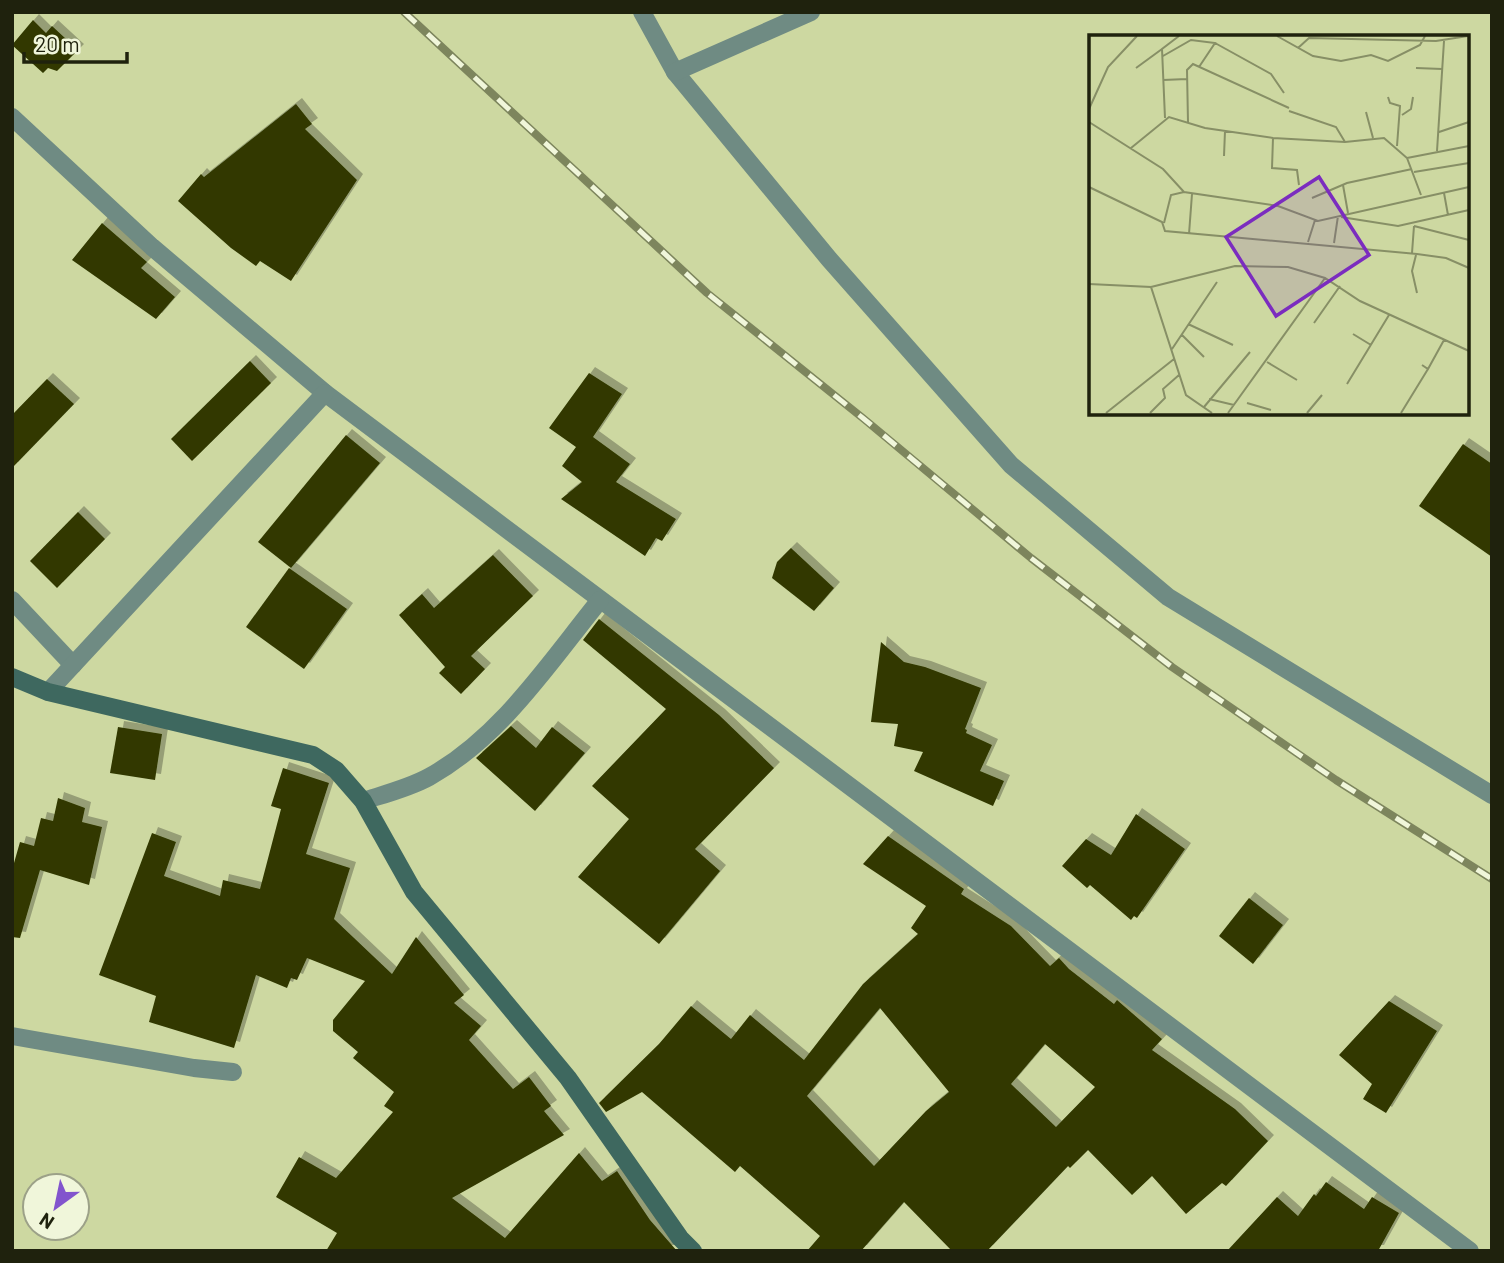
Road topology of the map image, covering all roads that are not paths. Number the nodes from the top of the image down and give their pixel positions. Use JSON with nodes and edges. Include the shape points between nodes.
{"nodes":[{"id":1,"x":642,"y":12,"type":"edge"},
{"id":2,"x":811,"y":12,"type":"edge"},
{"id":3,"x":674,"y":72,"type":"junction"},
{"id":4,"x":12,"y":117,"type":"edge"},
{"id":5,"x":325,"y":393,"type":"junction"},
{"id":6,"x":12,"y":600,"type":"edge"},
{"id":7,"x":600,"y":600,"type":"junction"},
{"id":8,"x":73,"y":666,"type":"junction"},
{"id":9,"x":12,"y":677,"type":"edge"},
{"id":10,"x":48,"y":692,"type":"junction"},
{"id":11,"x":1492,"y":795,"type":"edge"},
{"id":12,"x":363,"y":801,"type":"junction"},
{"id":13,"x":12,"y":1036,"type":"edge"},
{"id":14,"x":233,"y":1072,"type":"dead end"},
{"id":15,"x":693,"y":1251,"type":"edge"},
{"id":16,"x":1470,"y":1251,"type":"edge"}],
"edges":[{"from":1,"to":3,"type":"street"},
{"from":2,"to":3,"type":"street"},
{"from":3,"to":11,"type":"street","via":[[829,259],[1011,466],[1168,597]]},
{"from":4,"to":5,"type":"street","via":[[152,247]]},
{"from":5,"to":7,"type":"street"},
{"from":5,"to":8,"type":"street"},
{"from":6,"to":8,"type":"street"},
{"from":7,"to":12,"type":"street","via":[[504,718],[464,756],[426,779]]},
{"from":7,"to":16,"type":"street"},
{"from":8,"to":10,"type":"street"},
{"from":9,"to":10,"type":"main road"},
{"from":10,"to":12,"type":"main road","via":[[313,755],[335,770]]},
{"from":12,"to":15,"type":"main road","via":[[414,892],[568,1078]]},
{"from":13,"to":14,"type":"street"}]}
